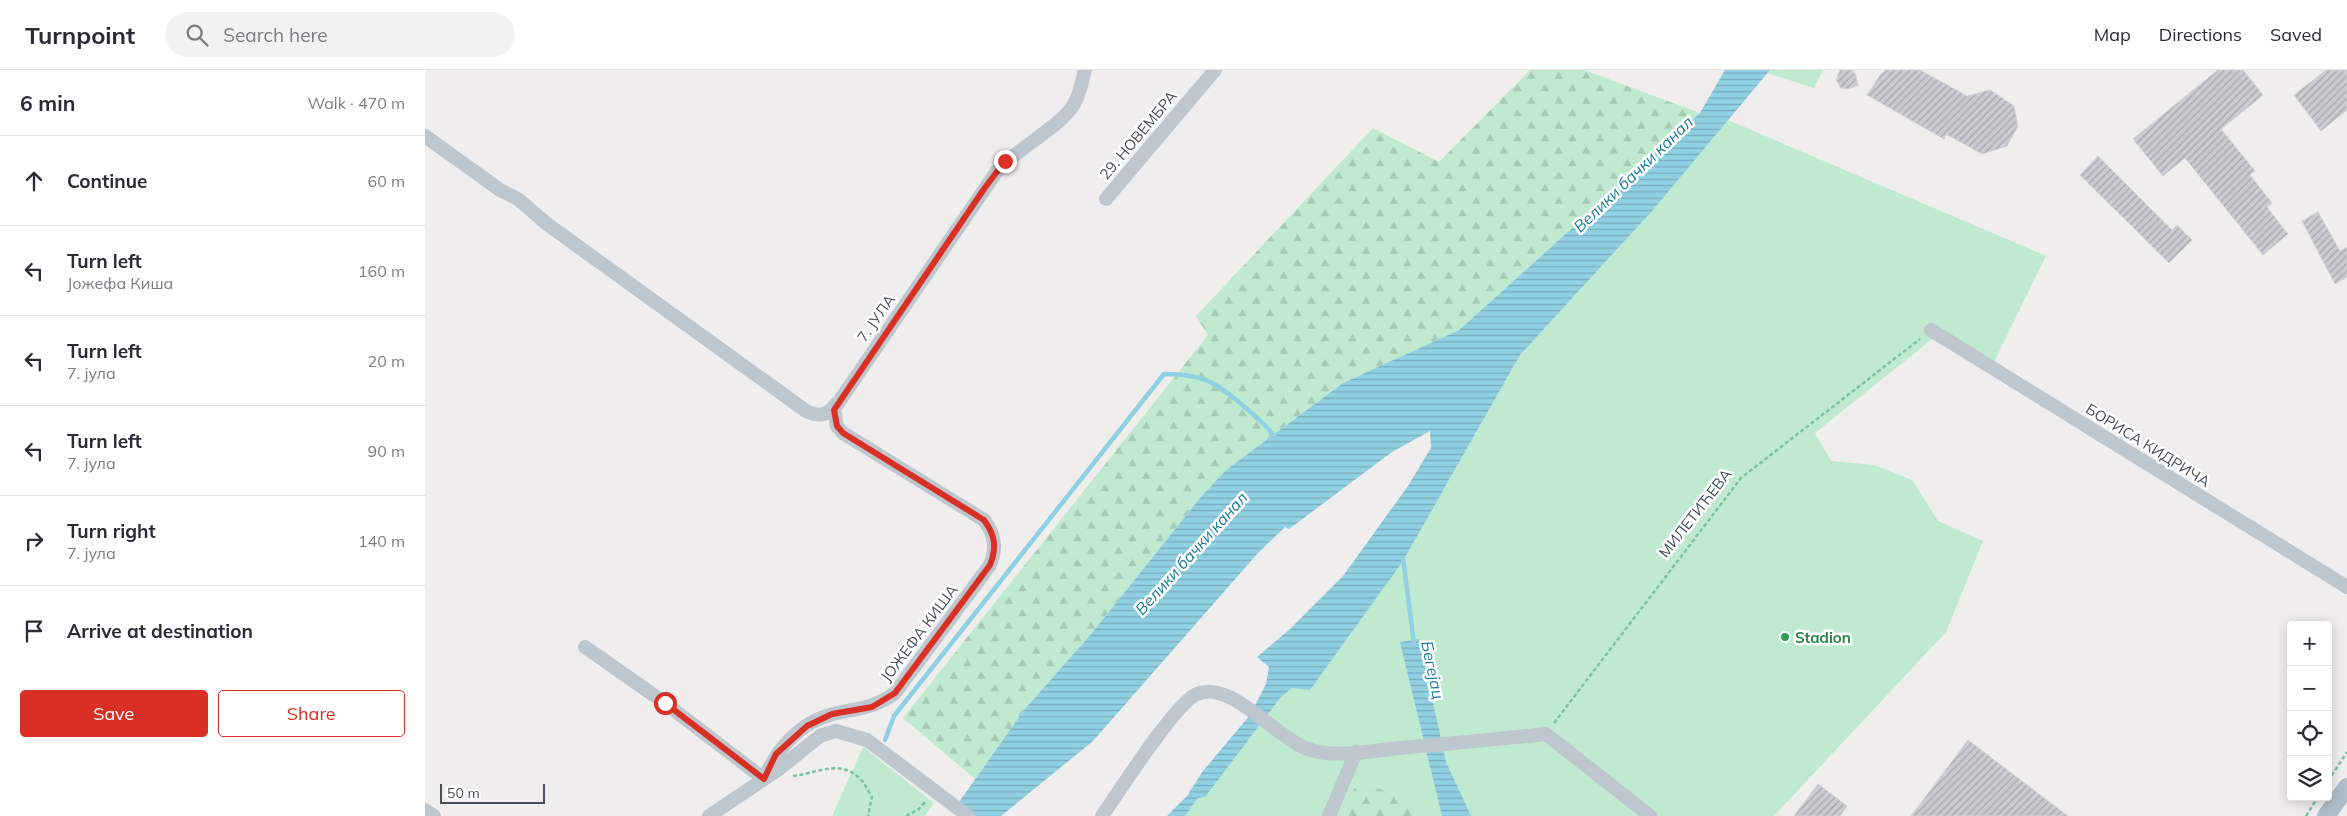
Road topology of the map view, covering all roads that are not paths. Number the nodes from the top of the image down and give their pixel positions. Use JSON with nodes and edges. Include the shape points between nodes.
{"nodes":[{"id":1,"x":1085,"y":70,"type":"edge"},
{"id":2,"x":1215,"y":70,"type":"edge"},
{"id":3,"x":425,"y":136,"type":"edge"},
{"id":4,"x":1106,"y":198,"type":"dead end"},
{"id":5,"x":1931,"y":330,"type":"road end"},
{"id":6,"x":836,"y":404,"type":"junction"},
{"id":7,"x":2347,"y":587,"type":"edge"},
{"id":8,"x":585,"y":647,"type":"dead end"},
{"id":9,"x":1356,"y":752,"type":"junction"},
{"id":10,"x":764,"y":779,"type":"junction"},
{"id":11,"x":2347,"y":787,"type":"edge"},
{"id":12,"x":425,"y":810,"type":"edge"},
{"id":13,"x":434,"y":816,"type":"edge"},
{"id":14,"x":709,"y":816,"type":"edge"},
{"id":15,"x":968,"y":816,"type":"edge"},
{"id":16,"x":1102,"y":816,"type":"edge"},
{"id":17,"x":1329,"y":816,"type":"edge"},
{"id":18,"x":1650,"y":816,"type":"edge"},
{"id":19,"x":2326,"y":816,"type":"edge"}],
"edges":[{"from":1,"to":6,"type":"street","name":"7. ЈУЛА","via":[[1074,104],[997,171]]},
{"from":2,"to":4,"type":"street","name":"29. НОВЕМБРА"},
{"from":3,"to":6,"type":"street","via":[[500,190],[518,199],[547,224],[806,411],[823,415]]},
{"from":5,"to":7,"type":"street","name":"БОРИСА КИДРИЧА"},
{"from":6,"to":10,"type":"street","name":"ЈОЖЕФА КИША","via":[[835,419],[843,433],[984,520],[994,537],[994,554],[990,565],[895,693],[872,707],[832,714],[807,726],[776,754]]},
{"from":8,"to":10,"type":"street"},
{"from":9,"to":16,"type":"street","via":[[1316,751],[1297,744],[1225,694],[1214,691],[1199,693],[1186,701]]},
{"from":9,"to":17,"type":"street"},
{"from":9,"to":18,"type":"street","via":[[1546,734]]},
{"from":10,"to":14,"type":"street"},
{"from":10,"to":15,"type":"street","via":[[820,736],[836,731],[867,740]]},
{"from":11,"to":19,"type":"main road"},
{"from":12,"to":13,"type":"street"}]}
